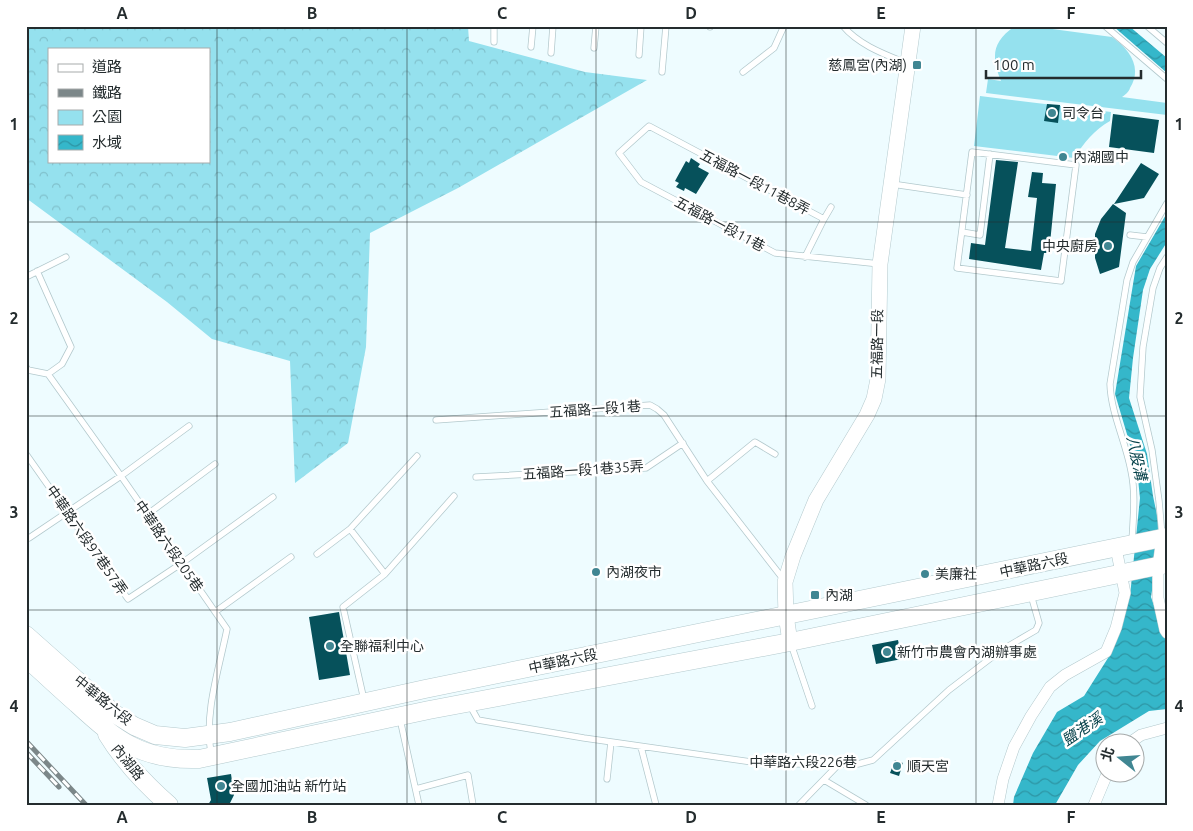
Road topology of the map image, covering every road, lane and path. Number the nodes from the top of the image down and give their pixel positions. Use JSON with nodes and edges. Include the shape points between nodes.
{"nodes":[{"id":1,"x":494,"y":26,"type":"edge"},
{"id":2,"x":533,"y":26,"type":"edge"},
{"id":3,"x":553,"y":26,"type":"edge"},
{"id":4,"x":596,"y":26,"type":"edge"},
{"id":5,"x":641,"y":26,"type":"edge"},
{"id":6,"x":666,"y":26,"type":"edge"},
{"id":7,"x":784,"y":26,"type":"edge"},
{"id":8,"x":843,"y":26,"type":"edge"},
{"id":9,"x":912,"y":26,"type":"edge"},
{"id":10,"x":1105,"y":26,"type":"edge"},
{"id":11,"x":1146,"y":26,"type":"edge"},
{"id":12,"x":494,"y":42,"type":"dead end"},
{"id":13,"x":1167,"y":44,"type":"edge"},
{"id":14,"x":531,"y":47,"type":"dead end"},
{"id":15,"x":594,"y":48,"type":"dead end"},
{"id":16,"x":551,"y":53,"type":"dead end"},
{"id":17,"x":639,"y":55,"type":"dead end"},
{"id":18,"x":908,"y":64,"type":"junction"},
{"id":19,"x":662,"y":72,"type":"dead end"},
{"id":20,"x":743,"y":72,"type":"dead end"},
{"id":21,"x":1167,"y":79,"type":"edge"},
{"id":22,"x":650,"y":126,"type":"joint"},
{"id":23,"x":990,"y":154,"type":"junction"},
{"id":24,"x":891,"y":184,"type":"junction"},
{"id":25,"x":966,"y":195,"type":"junction"},
{"id":26,"x":1167,"y":203,"type":"edge"},
{"id":27,"x":831,"y":207,"type":"dead end"},
{"id":28,"x":824,"y":219,"type":"junction"},
{"id":29,"x":962,"y":232,"type":"junction"},
{"id":30,"x":1130,"y":235,"type":"dead end"},
{"id":31,"x":1147,"y":237,"type":"junction"},
{"id":32,"x":66,"y":257,"type":"dead end"},
{"id":33,"x":805,"y":257,"type":"junction"},
{"id":34,"x":1167,"y":257,"type":"edge"},
{"id":35,"x":880,"y":264,"type":"junction"},
{"id":36,"x":38,"y":271,"type":"junction"},
{"id":37,"x":26,"y":277,"type":"edge"},
{"id":38,"x":26,"y":367,"type":"edge"},
{"id":39,"x":48,"y":374,"type":"junction"},
{"id":40,"x":436,"y":420,"type":"dead end"},
{"id":41,"x":189,"y":426,"type":"dead end"},
{"id":42,"x":683,"y":444,"type":"junction"},
{"id":43,"x":26,"y":454,"type":"edge"},
{"id":44,"x":775,"y":454,"type":"dead end"},
{"id":45,"x":417,"y":456,"type":"dead end"},
{"id":46,"x":215,"y":464,"type":"dead end"},
{"id":47,"x":121,"y":476,"type":"junction"},
{"id":48,"x":476,"y":477,"type":"dead end"},
{"id":49,"x":707,"y":481,"type":"junction"},
{"id":50,"x":454,"y":496,"type":"dead end"},
{"id":51,"x":273,"y":497,"type":"dead end"},
{"id":52,"x":68,"y":513,"type":"junction"},
{"id":53,"x":148,"y":514,"type":"junction"},
{"id":54,"x":350,"y":529,"type":"junction"},
{"id":55,"x":29,"y":538,"type":"dead end"},
{"id":56,"x":1165,"y":538,"type":"edge"},
{"id":57,"x":1124,"y":546,"type":"junction"},
{"id":58,"x":317,"y":554,"type":"dead end"},
{"id":59,"x":291,"y":557,"type":"dead end"},
{"id":60,"x":182,"y":564,"type":"junction"},
{"id":61,"x":1163,"y":565,"type":"edge"},
{"id":62,"x":385,"y":574,"type":"junction"},
{"id":63,"x":1121,"y":574,"type":"junction"},
{"id":64,"x":785,"y":582,"type":"junction"},
{"id":65,"x":1031,"y":593,"type":"junction"},
{"id":66,"x":215,"y":612,"type":"junction"},
{"id":67,"x":786,"y":615,"type":"junction"},
{"id":68,"x":1167,"y":633,"type":"edge"},
{"id":69,"x":26,"y":635,"type":"edge"},
{"id":70,"x":790,"y":642,"type":"junction"},
{"id":71,"x":26,"y":658,"type":"edge"},
{"id":72,"x":425,"y":689,"type":"junction"},
{"id":73,"x":364,"y":702,"type":"junction"},
{"id":74,"x":468,"y":702,"type":"junction"},
{"id":75,"x":812,"y":706,"type":"dead end"},
{"id":76,"x":429,"y":710,"type":"junction"},
{"id":77,"x":115,"y":714,"type":"junction"},
{"id":78,"x":400,"y":716,"type":"junction"},
{"id":79,"x":103,"y":728,"type":"junction"},
{"id":80,"x":1167,"y":728,"type":"edge"},
{"id":81,"x":1145,"y":734,"type":"edge"},
{"id":82,"x":208,"y":736,"type":"junction"},
{"id":83,"x":611,"y":742,"type":"junction"},
{"id":84,"x":641,"y":747,"type":"junction"},
{"id":85,"x":134,"y":748,"type":"junction"},
{"id":86,"x":211,"y":758,"type":"junction"},
{"id":87,"x":839,"y":764,"type":"junction"},
{"id":88,"x":607,"y":779,"type":"dead end"},
{"id":89,"x":824,"y":780,"type":"junction"},
{"id":90,"x":1103,"y":784,"type":"edge"},
{"id":91,"x":416,"y":790,"type":"junction"},
{"id":92,"x":163,"y":799,"type":"edge"},
{"id":93,"x":420,"y":805,"type":"edge"},
{"id":94,"x":473,"y":805,"type":"edge"},
{"id":95,"x":656,"y":805,"type":"edge"},
{"id":96,"x":799,"y":805,"type":"edge"},
{"id":97,"x":866,"y":805,"type":"edge"},
{"id":98,"x":998,"y":805,"type":"edge"},
{"id":99,"x":1094,"y":805,"type":"edge"}],
"edges":[{"from":1,"to":12,"type":"lane"},
{"from":2,"to":14,"type":"lane"},
{"from":3,"to":16,"type":"lane"},
{"from":4,"to":15,"type":"lane"},
{"from":5,"to":17,"type":"lane"},
{"from":6,"to":19,"type":"lane"},
{"from":7,"to":20,"type":"lane","via":[[774,48]]},
{"from":8,"to":18,"type":"lane","via":[[850,35],[878,52]]},
{"from":9,"to":18,"type":"main road","name":"五福路一段"},
{"from":10,"to":21,"type":"lane"},
{"from":11,"to":13,"type":"lane"},
{"from":18,"to":24,"type":"main road","name":"五福路一段"},
{"from":22,"to":28,"type":"lane","name":"五福路一段11巷8弄"},
{"from":22,"to":33,"type":"lane","name":"五福路一段11巷","via":[[619,153],[642,182],[775,253]]},
{"from":23,"to":25,"type":"lane","via":[[972,152]]},
{"from":23,"to":29,"type":"lane","via":[[980,235]]},
{"from":23,"to":29,"type":"lane","via":[[1076,165],[1062,281],[957,268]]},
{"from":24,"to":25,"type":"lane"},
{"from":24,"to":35,"type":"main road","name":"五福路一段"},
{"from":25,"to":29,"type":"lane"},
{"from":26,"to":31,"type":"lane"},
{"from":27,"to":28,"type":"lane"},
{"from":28,"to":33,"type":"lane","name":"五福路一段11巷8弄"},
{"from":30,"to":31,"type":"lane"},
{"from":31,"to":57,"type":"lane","via":[[1127,280],[1110,384],[1111,399],[1132,472],[1134,504]]},
{"from":32,"to":36,"type":"lane"},
{"from":33,"to":35,"type":"lane","name":"五福路一段11巷"},
{"from":34,"to":56,"type":"lane","via":[[1154,288],[1143,347],[1140,397]]},
{"from":35,"to":64,"type":"main road","name":"五福路一段","via":[[878,379],[874,399],[816,500]]},
{"from":36,"to":37,"type":"lane"},
{"from":36,"to":39,"type":"lane","via":[[71,347],[62,364]]},
{"from":38,"to":39,"type":"lane"},
{"from":39,"to":47,"type":"lane","name":"中華路六段205巷"},
{"from":40,"to":42,"type":"lane","name":"五福路一段1巷","via":[[650,405],[664,415]]},
{"from":41,"to":47,"type":"lane"},
{"from":42,"to":48,"type":"lane","name":"五福路一段1巷35弄","via":[[646,468]]},
{"from":42,"to":49,"type":"lane","name":"五福路一段1巷"},
{"from":43,"to":52,"type":"lane","name":"中華路六段97巷57弄"},
{"from":44,"to":49,"type":"lane","via":[[755,442]]},
{"from":45,"to":54,"type":"lane"},
{"from":46,"to":53,"type":"lane"},
{"from":47,"to":52,"type":"lane"},
{"from":47,"to":53,"type":"lane","name":"中華路六段205巷"},
{"from":49,"to":64,"type":"lane","name":"五福路一段1巷"},
{"from":50,"to":62,"type":"lane"},
{"from":51,"to":60,"type":"lane"},
{"from":52,"to":55,"type":"lane"},
{"from":52,"to":60,"type":"lane","name":"中華路六段97巷57弄","via":[[128,599]]},
{"from":53,"to":60,"type":"lane","name":"中華路六段205巷"},
{"from":54,"to":58,"type":"lane"},
{"from":54,"to":62,"type":"lane"},
{"from":56,"to":57,"type":"main road","name":"中華路六段"},
{"from":56,"to":61,"type":"street"},
{"from":57,"to":63,"type":"street"},
{"from":57,"to":67,"type":"main road","name":"中華路六段"},
{"from":59,"to":66,"type":"lane"},
{"from":60,"to":66,"type":"lane","name":"中華路六段205巷"},
{"from":61,"to":63,"type":"main road","name":"中華路六段"},
{"from":61,"to":68,"type":"street","via":[[1158,598]]},
{"from":62,"to":73,"type":"lane","via":[[343,607]]},
{"from":63,"to":65,"type":"main road","name":"中華路六段"},
{"from":63,"to":98,"type":"street","via":[[1125,593],[1106,652],[1050,687],[1014,747]]},
{"from":64,"to":67,"type":"main road","name":"五福路一段"},
{"from":65,"to":70,"type":"main road","name":"中華路六段"},
{"from":65,"to":87,"type":"lane","name":"中華路六段226巷","via":[[1039,623],[1036,630],[1000,651],[949,690],[874,760]]},
{"from":66,"to":82,"type":"lane","name":"中華路六段205巷","via":[[227,629],[212,699]]},
{"from":67,"to":70,"type":"main road","name":"五福路一段"},
{"from":67,"to":72,"type":"main road","name":"中華路六段"},
{"from":69,"to":77,"type":"main road","name":"中華路六段"},
{"from":70,"to":74,"type":"main road","name":"中華路六段"},
{"from":70,"to":75,"type":"lane"},
{"from":71,"to":79,"type":"main road","name":"中華路六段"},
{"from":72,"to":73,"type":"main road","name":"中華路六段"},
{"from":72,"to":76,"type":"street"},
{"from":73,"to":82,"type":"main road","name":"中華路六段"},
{"from":74,"to":76,"type":"main road","name":"中華路六段"},
{"from":74,"to":83,"type":"lane","name":"中華路六段226巷","via":[[478,720]]},
{"from":76,"to":78,"type":"main road","name":"中華路六段"},
{"from":77,"to":82,"type":"main road","name":"中華路六段","via":[[155,735]]},
{"from":77,"to":85,"type":"main road","name":"內湖路","via":[[127,730]]},
{"from":78,"to":86,"type":"main road","name":"中華路六段"},
{"from":78,"to":91,"type":"lane"},
{"from":79,"to":85,"type":"main road","name":"中華路六段"},
{"from":79,"to":92,"type":"main road","name":"內湖路","via":[[127,763]]},
{"from":80,"to":81,"type":"street"},
{"from":82,"to":86,"type":"lane","name":"中華路六段205巷"},
{"from":83,"to":84,"type":"lane","name":"中華路六段226巷"},
{"from":83,"to":88,"type":"lane"},
{"from":84,"to":87,"type":"lane","name":"中華路六段226巷","via":[[766,764]]},
{"from":84,"to":95,"type":"lane"},
{"from":85,"to":86,"type":"main road","name":"中華路六段","via":[[157,756],[187,760]]},
{"from":85,"to":92,"type":"main road","name":"內湖路","via":[[146,780]]},
{"from":87,"to":89,"type":"lane"},
{"from":89,"to":96,"type":"lane"},
{"from":89,"to":97,"type":"lane"},
{"from":90,"to":99,"type":"street"},
{"from":91,"to":93,"type":"lane"},
{"from":91,"to":94,"type":"lane","via":[[468,775]]}]}
